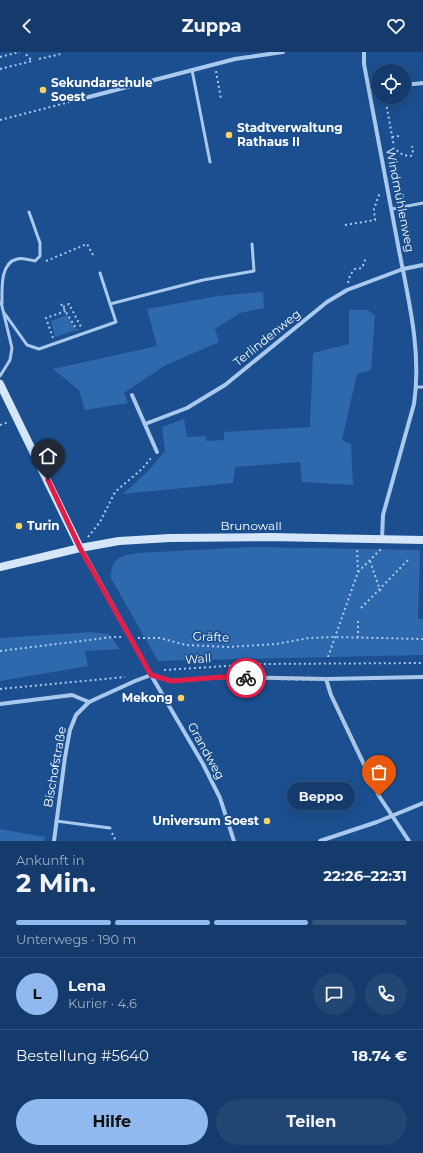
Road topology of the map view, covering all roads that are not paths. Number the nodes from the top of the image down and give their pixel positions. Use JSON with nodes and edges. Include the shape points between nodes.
{"nodes":[{"id":1,"x":283,"y":52,"type":"edge"},
{"id":2,"x":364,"y":52,"type":"edge"},
{"id":3,"x":192,"y":70,"type":"junction"},
{"id":4,"x":423,"y":83,"type":"edge"},
{"id":5,"x":411,"y":84,"type":"edge"},
{"id":6,"x":369,"y":90,"type":"joint"},
{"id":7,"x":81,"y":99,"type":"road end"},
{"id":8,"x":210,"y":162,"type":"dead end"},
{"id":9,"x":423,"y":203,"type":"edge"},
{"id":10,"x":392,"y":209,"type":"junction"},
{"id":11,"x":29,"y":212,"type":"dead end"},
{"id":12,"x":252,"y":244,"type":"dead end"},
{"id":13,"x":423,"y":265,"type":"edge"},
{"id":14,"x":403,"y":269,"type":"junction"},
{"id":15,"x":100,"y":273,"type":"dead end"},
{"id":16,"x":1,"y":302,"type":"edge"},
{"id":17,"x":110,"y":304,"type":"junction"},
{"id":18,"x":5,"y":314,"type":"junction"},
{"id":19,"x":0,"y":376,"type":"edge"},
{"id":20,"x":0,"y":384,"type":"edge"},
{"id":21,"x":417,"y":387,"type":"junction"},
{"id":22,"x":423,"y":387,"type":"edge"},
{"id":23,"x":132,"y":395,"type":"dead end"},
{"id":24,"x":145,"y":424,"type":"junction"},
{"id":25,"x":157,"y":452,"type":"road end"},
{"id":26,"x":382,"y":540,"type":"junction"},
{"id":27,"x":423,"y":540,"type":"edge"},
{"id":28,"x":80,"y":548,"type":"junction"},
{"id":29,"x":0,"y":568,"type":"edge"},
{"id":30,"x":151,"y":675,"type":"junction"},
{"id":31,"x":423,"y":677,"type":"edge"},
{"id":32,"x":326,"y":679,"type":"junction"},
{"id":33,"x":89,"y":702,"type":"junction"},
{"id":34,"x":0,"y":704,"type":"edge"},
{"id":35,"x":423,"y":803,"type":"edge"},
{"id":36,"x":391,"y":816,"type":"junction"},
{"id":37,"x":56,"y":821,"type":"junction"},
{"id":38,"x":110,"y":828,"type":"dead end"},
{"id":39,"x":54,"y":841,"type":"edge"},
{"id":40,"x":234,"y":841,"type":"edge"},
{"id":41,"x":320,"y":841,"type":"edge"},
{"id":42,"x":409,"y":841,"type":"edge"}],
"edges":[{"from":1,"to":3,"type":"street","via":[[235,59]]},
{"from":2,"to":6,"type":"street","name":"Windmühlenweg"},
{"from":3,"to":7,"type":"street"},
{"from":3,"to":8,"type":"lane"},
{"from":4,"to":5,"type":"street"},
{"from":6,"to":10,"type":"street","name":"Windmühlenweg"},
{"from":9,"to":10,"type":"lane"},
{"from":10,"to":14,"type":"street","name":"Windmühlenweg"},
{"from":11,"to":16,"type":"lane","via":[[40,243],[40,256],[35,261],[17,258],[7,264],[4,269]]},
{"from":12,"to":17,"type":"lane","via":[[254,271],[203,280]]},
{"from":13,"to":14,"type":"street","name":"Terlindenweg"},
{"from":14,"to":21,"type":"street","name":"Windmühlenweg","via":[[417,352]]},
{"from":14,"to":24,"type":"street","name":"Terlindenweg","via":[[347,290],[327,302],[226,385],[187,408]]},
{"from":15,"to":17,"type":"lane"},
{"from":16,"to":18,"type":"lane"},
{"from":17,"to":18,"type":"lane","via":[[116,322],[39,349],[27,345]]},
{"from":18,"to":19,"type":"lane","via":[[12,348],[10,360]]},
{"from":20,"to":28,"type":"street"},
{"from":21,"to":22,"type":"lane"},
{"from":21,"to":26,"type":"street","name":"Windmühlenweg","via":[[383,515]]},
{"from":23,"to":24,"type":"street"},
{"from":24,"to":25,"type":"street"},
{"from":26,"to":27,"type":"street","name":"Brunowall"},
{"from":26,"to":28,"type":"street","name":"Brunowall","via":[[170,538],[119,541]]},
{"from":28,"to":29,"type":"street","name":"Brunowall"},
{"from":28,"to":30,"type":"street","name":"Grandweg"},
{"from":30,"to":32,"type":"street","via":[[172,681],[222,677]]},
{"from":30,"to":33,"type":"street"},
{"from":30,"to":40,"type":"street","name":"Grandweg","via":[[203,764],[220,798]]},
{"from":31,"to":32,"type":"street"},
{"from":32,"to":36,"type":"street","via":[[331,695]]},
{"from":33,"to":34,"type":"street","via":[[72,695]]},
{"from":33,"to":37,"type":"street","name":"Bischofstraße","via":[[76,715],[70,730]]},
{"from":35,"to":36,"type":"street"},
{"from":36,"to":41,"type":"street"},
{"from":36,"to":42,"type":"street"},
{"from":37,"to":38,"type":"lane"},
{"from":37,"to":39,"type":"street","name":"Bischofstraße"}]}
